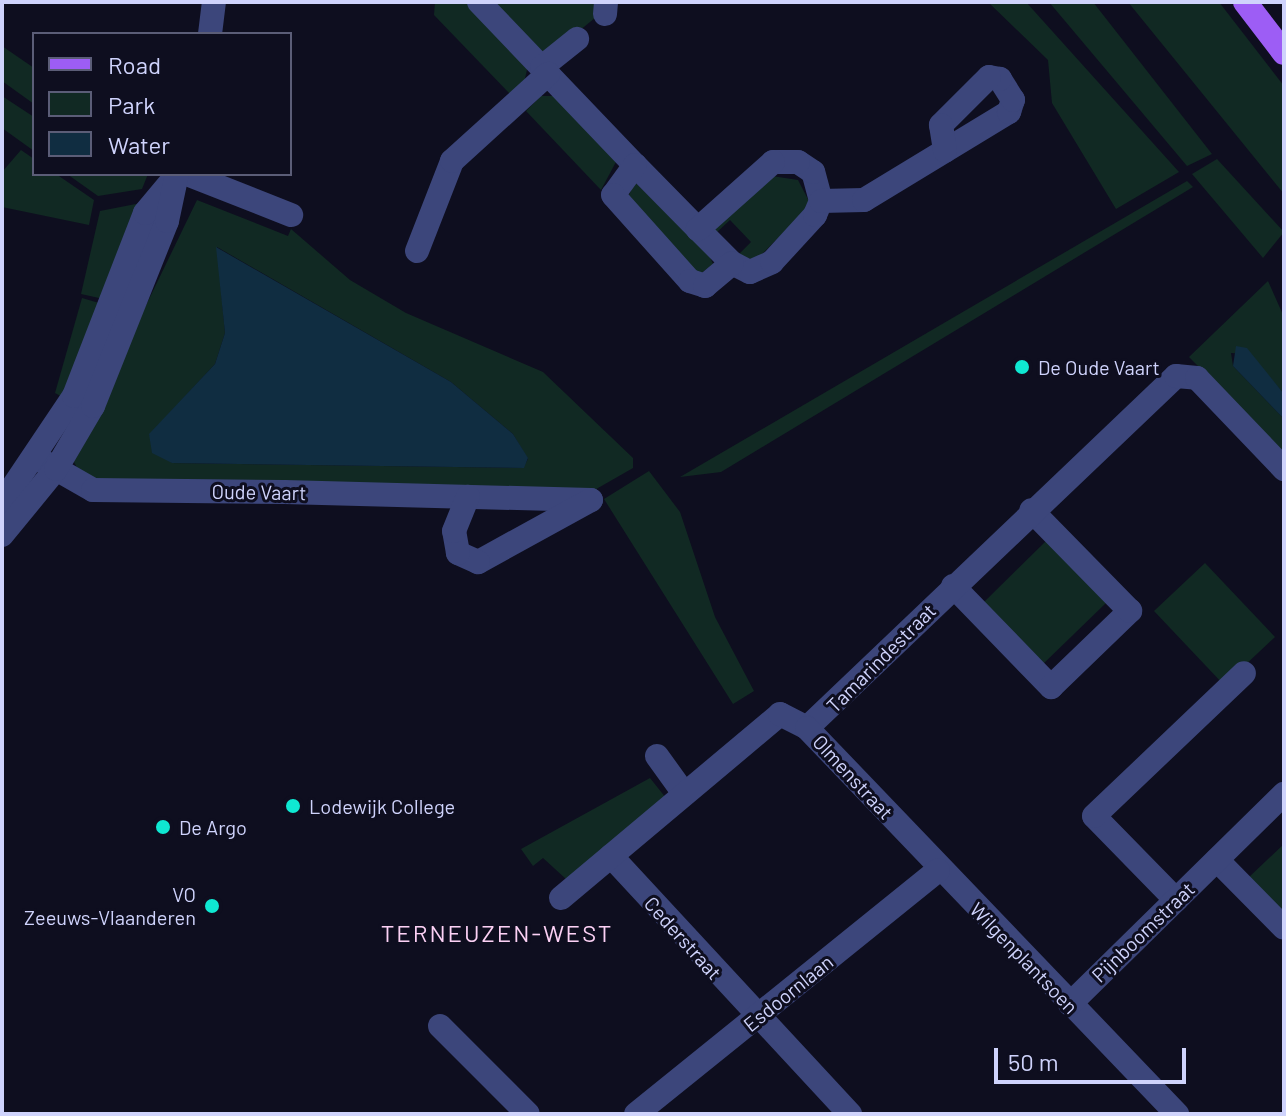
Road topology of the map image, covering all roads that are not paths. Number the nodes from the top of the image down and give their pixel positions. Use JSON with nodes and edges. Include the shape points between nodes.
{"nodes":[{"id":1,"x":214,"y":2,"type":"edge"},
{"id":2,"x":479,"y":2,"type":"edge"},
{"id":3,"x":1245,"y":2,"type":"edge"},
{"id":4,"x":210,"y":32,"type":"edge"},
{"id":5,"x":577,"y":39,"type":"dead end"},
{"id":6,"x":1284,"y":53,"type":"edge"},
{"id":7,"x":545,"y":71,"type":"junction"},
{"id":8,"x":945,"y":151,"type":"dead end"},
{"id":9,"x":635,"y":165,"type":"junction"},
{"id":10,"x":179,"y":176,"type":"edge"},
{"id":11,"x":185,"y":176,"type":"edge"},
{"id":12,"x":821,"y":201,"type":"junction"},
{"id":13,"x":291,"y":215,"type":"dead end"},
{"id":14,"x":698,"y":229,"type":"junction"},
{"id":15,"x":417,"y":251,"type":"dead end"},
{"id":16,"x":732,"y":263,"type":"junction"},
{"id":17,"x":47,"y":463,"type":"junction"},
{"id":18,"x":1284,"y":469,"type":"edge"},
{"id":19,"x":468,"y":497,"type":"junction"},
{"id":20,"x":2,"y":503,"type":"edge"},
{"id":21,"x":1031,"y":510,"type":"junction"},
{"id":22,"x":2,"y":535,"type":"edge"},
{"id":23,"x":953,"y":586,"type":"junction"},
{"id":24,"x":1244,"y":673,"type":"dead end"},
{"id":25,"x":807,"y":728,"type":"junction"},
{"id":26,"x":657,"y":756,"type":"dead end"},
{"id":27,"x":683,"y":792,"type":"junction"},
{"id":28,"x":1284,"y":794,"type":"edge"},
{"id":29,"x":611,"y":856,"type":"junction"},
{"id":30,"x":1217,"y":860,"type":"junction"},
{"id":31,"x":938,"y":870,"type":"junction"},
{"id":32,"x":561,"y":898,"type":"dead end"},
{"id":33,"x":1176,"y":900,"type":"junction"},
{"id":34,"x":1284,"y":928,"type":"edge"},
{"id":35,"x":1070,"y":1004,"type":"junction"},
{"id":36,"x":756,"y":1020,"type":"junction"},
{"id":37,"x":440,"y":1026,"type":"dead end"},
{"id":38,"x":528,"y":1114,"type":"edge"},
{"id":39,"x":636,"y":1114,"type":"edge"},
{"id":40,"x":850,"y":1114,"type":"edge"},
{"id":41,"x":1177,"y":1114,"type":"edge"}],
"edges":[{"from":1,"to":4,"type":"street"},
{"from":2,"to":7,"type":"street"},
{"from":3,"to":6,"type":"main road"},
{"from":5,"to":7,"type":"street"},
{"from":7,"to":9,"type":"street"},
{"from":7,"to":15,"type":"street","via":[[452,161]]},
{"from":8,"to":12,"type":"street","via":[[864,200]]},
{"from":9,"to":14,"type":"street"},
{"from":9,"to":16,"type":"street","via":[[613,195],[690,281],[705,286]]},
{"from":10,"to":17,"type":"street","via":[[167,221],[93,406]]},
{"from":11,"to":13,"type":"street"},
{"from":12,"to":14,"type":"street","via":[[813,172],[798,162],[773,162]]},
{"from":12,"to":16,"type":"street","via":[[772,262],[750,272]]},
{"from":14,"to":16,"type":"street"},
{"from":17,"to":19,"type":"street","name":"Oude Vaart","via":[[93,490]]},
{"from":17,"to":20,"type":"street"},
{"from":17,"to":22,"type":"street"},
{"from":18,"to":21,"type":"street","name":"Tamarindestraat","via":[[1197,378],[1181,374]]},
{"from":19,"to":19,"type":"street","name":"Oude Vaart","via":[[483,498],[591,500],[478,562],[458,553],[454,531]]},
{"from":21,"to":23,"type":"street","name":"Tamarindestraat"},
{"from":21,"to":23,"type":"street","name":"Tamarindestraat","via":[[1130,611],[1119,622],[1051,687]]},
{"from":23,"to":25,"type":"street","name":"Tamarindestraat"},
{"from":24,"to":33,"type":"street","via":[[1094,816]]},
{"from":25,"to":27,"type":"street","name":"Olmenstraat","via":[[780,714]]},
{"from":25,"to":31,"type":"street","name":"Olmenstraat"},
{"from":26,"to":27,"type":"street"},
{"from":27,"to":29,"type":"street","name":"Olmenstraat"},
{"from":28,"to":30,"type":"street","name":"Pijnboomstraat"},
{"from":29,"to":32,"type":"street","name":"Olmenstraat"},
{"from":29,"to":36,"type":"street","name":"Cederstraat"},
{"from":30,"to":33,"type":"street","name":"Pijnboomstraat"},
{"from":30,"to":34,"type":"street"},
{"from":31,"to":35,"type":"street","name":"Wilgenplantsoen"},
{"from":31,"to":36,"type":"street","name":"Esdoornlaan"},
{"from":33,"to":35,"type":"street","name":"Pijnboomstraat"},
{"from":35,"to":41,"type":"street","name":"Wilgenplantsoen"},
{"from":36,"to":39,"type":"street","name":"Esdoornlaan"},
{"from":36,"to":40,"type":"street","name":"Cederstraat"},
{"from":37,"to":38,"type":"street"}]}
